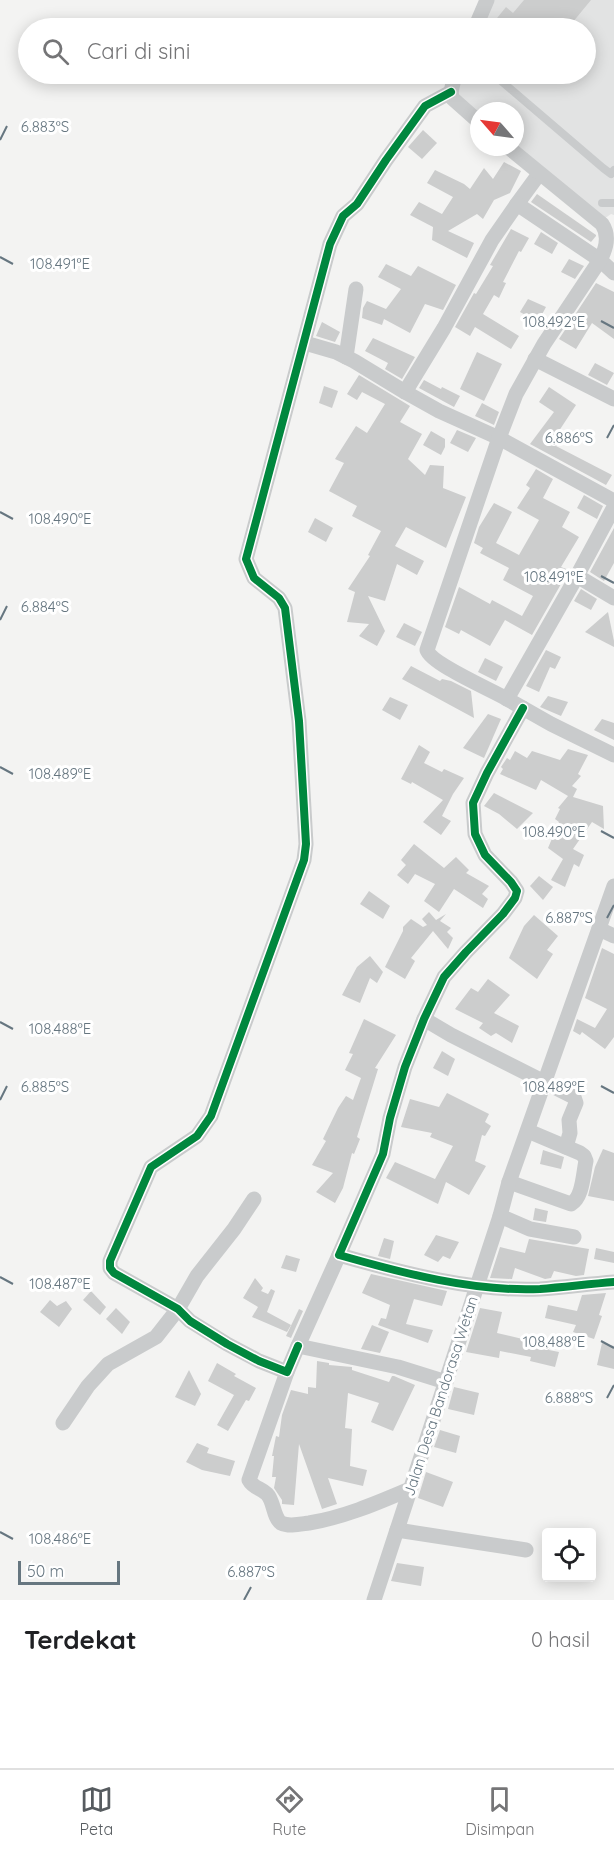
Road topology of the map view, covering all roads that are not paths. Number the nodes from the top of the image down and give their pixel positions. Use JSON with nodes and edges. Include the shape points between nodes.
{"nodes":[{"id":1,"x":488,"y":0,"type":"edge"},
{"id":2,"x":480,"y":18,"type":"edge"},
{"id":3,"x":453,"y":84,"type":"edge"},
{"id":4,"x":505,"y":84,"type":"edge"},
{"id":5,"x":451,"y":92,"type":"junction"},
{"id":6,"x":470,"y":114,"type":"edge"},
{"id":7,"x":519,"y":156,"type":"edge"},
{"id":8,"x":613,"y":173,"type":"edge"},
{"id":9,"x":540,"y":174,"type":"junction"},
{"id":10,"x":602,"y":203,"type":"dead end"},
{"id":11,"x":614,"y":203,"type":"edge"},
{"id":12,"x":518,"y":204,"type":"junction"},
{"id":13,"x":600,"y":260,"type":"junction"},
{"id":14,"x":614,"y":273,"type":"edge"},
{"id":15,"x":356,"y":289,"type":"dead end"},
{"id":16,"x":305,"y":343,"type":"junction"},
{"id":17,"x":346,"y":357,"type":"junction"},
{"id":18,"x":535,"y":360,"type":"junction"},
{"id":19,"x":405,"y":392,"type":"junction"},
{"id":20,"x":614,"y":399,"type":"edge"},
{"id":21,"x":499,"y":438,"type":"junction"},
{"id":22,"x":614,"y":501,"type":"edge"},
{"id":23,"x":614,"y":507,"type":"edge"},
{"id":24,"x":577,"y":576,"type":"junction"},
{"id":25,"x":614,"y":598,"type":"edge"},
{"id":26,"x":507,"y":699,"type":"junction"},
{"id":27,"x":523,"y":708,"type":"junction"},
{"id":28,"x":614,"y":755,"type":"edge"},
{"id":29,"x":614,"y":886,"type":"edge"},
{"id":30,"x":599,"y":929,"type":"junction"},
{"id":31,"x":614,"y":936,"type":"edge"},
{"id":32,"x":424,"y":1019,"type":"junction"},
{"id":33,"x":544,"y":1082,"type":"junction"},
{"id":34,"x":528,"y":1131,"type":"junction"},
{"id":35,"x":566,"y":1147,"type":"junction"},
{"id":36,"x":509,"y":1182,"type":"junction"},
{"id":37,"x":254,"y":1198,"type":"dead end"},
{"id":38,"x":500,"y":1216,"type":"junction"},
{"id":39,"x":574,"y":1238,"type":"dead end"},
{"id":40,"x":339,"y":1254,"type":"junction"},
{"id":41,"x":614,"y":1282,"type":"edge"},
{"id":42,"x":477,"y":1286,"type":"junction"},
{"id":43,"x":178,"y":1309,"type":"junction"},
{"id":44,"x":298,"y":1346,"type":"junction"},
{"id":45,"x":287,"y":1372,"type":"junction"},
{"id":46,"x":446,"y":1382,"type":"junction"},
{"id":47,"x":63,"y":1423,"type":"dead end"},
{"id":48,"x":410,"y":1489,"type":"junction"},
{"id":49,"x":397,"y":1530,"type":"junction"},
{"id":50,"x":526,"y":1550,"type":"dead end"},
{"id":51,"x":374,"y":1600,"type":"edge"}],
"edges":[{"from":1,"to":2,"type":"street"},
{"from":3,"to":5,"type":"street"},
{"from":4,"to":8,"type":"lane"},
{"from":5,"to":6,"type":"street","via":[[452,98]]},
{"from":5,"to":16,"type":"street","via":[[425,106],[338,225]]},
{"from":7,"to":9,"type":"street"},
{"from":9,"to":12,"type":"street"},
{"from":9,"to":13,"type":"street","via":[[602,224],[607,240]]},
{"from":10,"to":11,"type":"lane"},
{"from":12,"to":13,"type":"street"},
{"from":12,"to":19,"type":"street","via":[[492,240]]},
{"from":13,"to":14,"type":"street"},
{"from":13,"to":18,"type":"street"},
{"from":15,"to":17,"type":"street"},
{"from":16,"to":17,"type":"street"},
{"from":16,"to":43,"type":"street","via":[[246,559],[254,578],[279,598],[285,608],[299,721],[304,860],[211,1116],[197,1136],[151,1167],[110,1261],[114,1273]]},
{"from":17,"to":19,"type":"street"},
{"from":18,"to":20,"type":"street"},
{"from":18,"to":21,"type":"street","via":[[516,394]]},
{"from":19,"to":21,"type":"street"},
{"from":21,"to":22,"type":"street"},
{"from":21,"to":26,"type":"street","via":[[427,650],[440,663]]},
{"from":23,"to":24,"type":"street"},
{"from":24,"to":25,"type":"street"},
{"from":24,"to":26,"type":"street"},
{"from":26,"to":27,"type":"street"},
{"from":27,"to":28,"type":"street"},
{"from":27,"to":32,"type":"street","via":[[473,803],[476,834],[485,855],[511,882],[517,891],[515,898],[444,977]]},
{"from":29,"to":30,"type":"street","name":"Jalan Desa Bandorasa Wetan"},
{"from":30,"to":31,"type":"street"},
{"from":30,"to":33,"type":"street","name":"Jalan Desa Bandorasa Wetan"},
{"from":32,"to":33,"type":"street"},
{"from":32,"to":40,"type":"street","via":[[405,1067],[383,1154]]},
{"from":33,"to":34,"type":"street","name":"Jalan Desa Bandorasa Wetan"},
{"from":33,"to":35,"type":"street","via":[[574,1097]]},
{"from":34,"to":35,"type":"street"},
{"from":34,"to":36,"type":"street","name":"Jalan Desa Bandorasa Wetan"},
{"from":35,"to":36,"type":"street","via":[[580,1153],[586,1161],[576,1201],[571,1204]]},
{"from":36,"to":38,"type":"street","name":"Jalan Desa Bandorasa Wetan"},
{"from":37,"to":43,"type":"street"},
{"from":38,"to":39,"type":"street","via":[[530,1229]]},
{"from":38,"to":42,"type":"street","name":"Jalan Desa Bandorasa Wetan"},
{"from":40,"to":42,"type":"street","via":[[411,1274]]},
{"from":40,"to":44,"type":"street"},
{"from":41,"to":42,"type":"street","via":[[539,1289]]},
{"from":42,"to":46,"type":"street","name":"Jalan Desa Bandorasa Wetan"},
{"from":43,"to":45,"type":"street","via":[[189,1322],[226,1344]]},
{"from":43,"to":47,"type":"street","via":[[156,1337],[108,1364]]},
{"from":44,"to":45,"type":"street"},
{"from":44,"to":46,"type":"street","via":[[398,1367]]},
{"from":45,"to":48,"type":"street","via":[[249,1480],[267,1495],[279,1521],[298,1524],[333,1519]]},
{"from":46,"to":48,"type":"street","name":"Jalan Desa Bandorasa Wetan"},
{"from":48,"to":49,"type":"street","name":"Jalan Desa Bandorasa Wetan"},
{"from":49,"to":50,"type":"street"},
{"from":49,"to":51,"type":"street","name":"Jalan Desa Bandorasa Wetan"}]}
